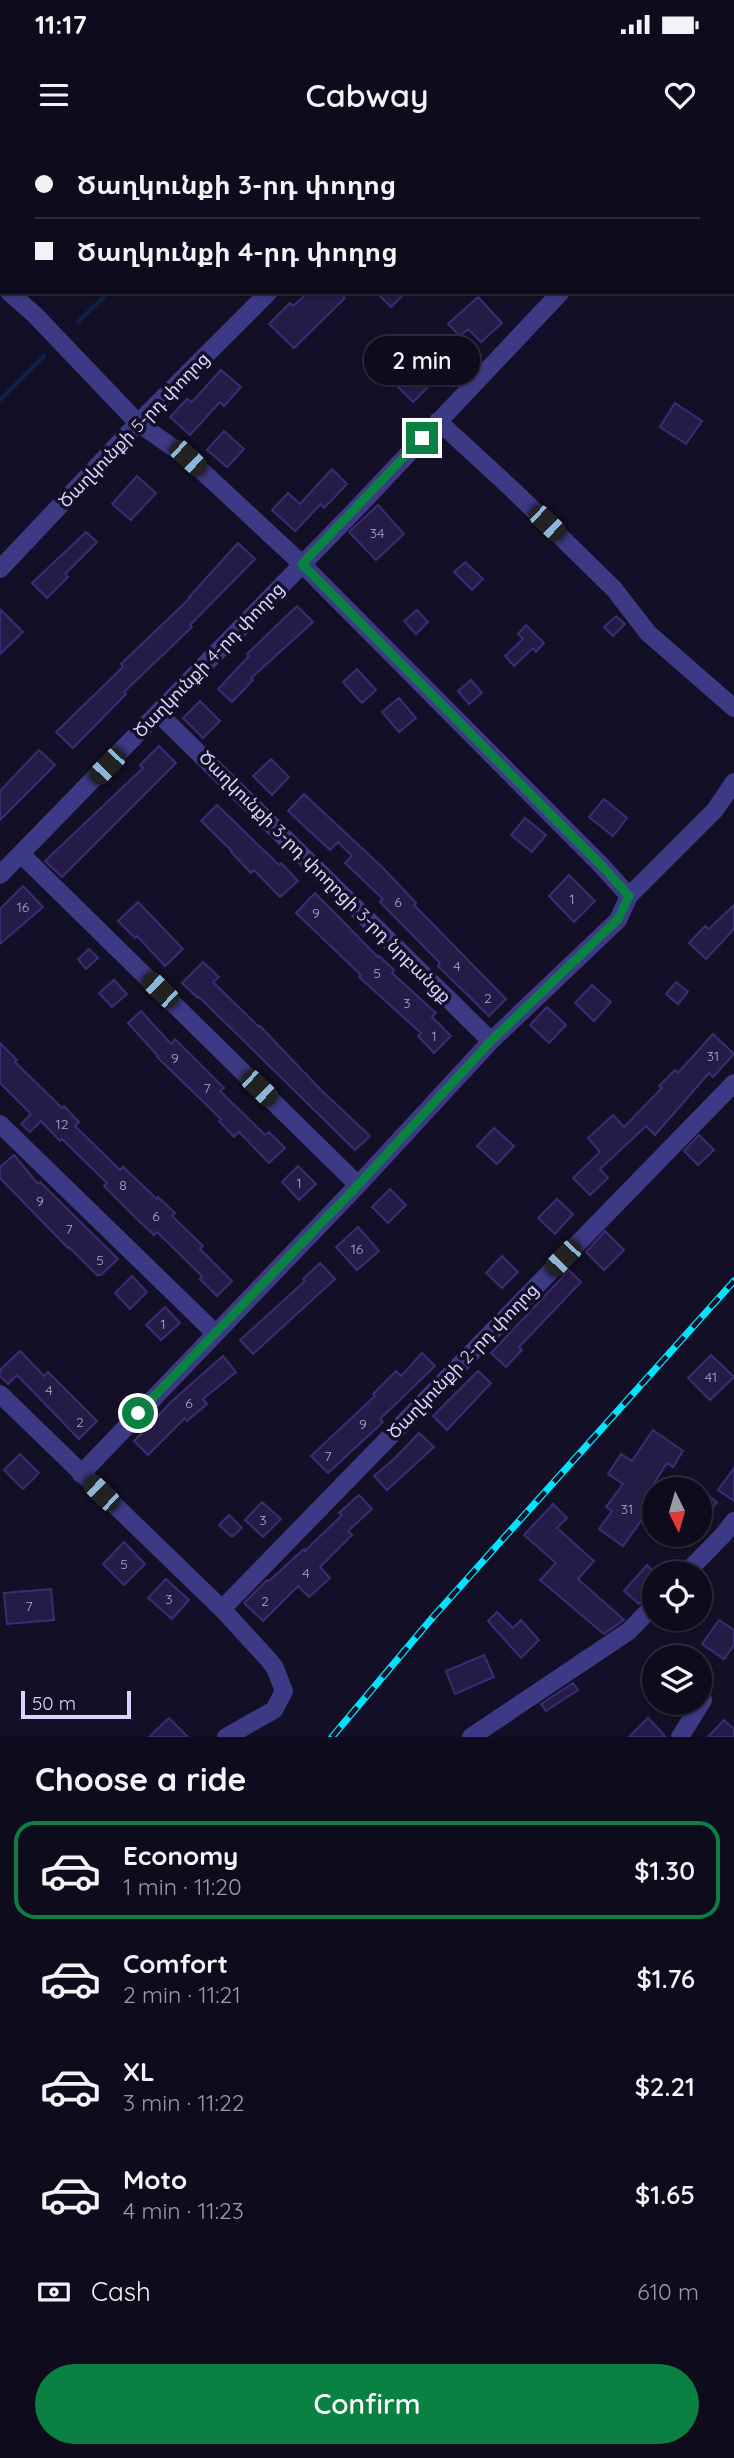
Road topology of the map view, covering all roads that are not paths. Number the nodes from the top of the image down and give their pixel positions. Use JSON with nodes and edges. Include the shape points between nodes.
{"nodes":[{"id":1,"x":11,"y":294,"type":"edge"},
{"id":2,"x":267,"y":294,"type":"edge"},
{"id":3,"x":559,"y":294,"type":"edge"},
{"id":4,"x":438,"y":421,"type":"junction"},
{"id":5,"x":138,"y":423,"type":"junction"},
{"id":6,"x":302,"y":564,"type":"junction"},
{"id":7,"x":0,"y":569,"type":"edge"},
{"id":8,"x":734,"y":708,"type":"edge"},
{"id":9,"x":158,"y":713,"type":"junction"},
{"id":10,"x":734,"y":782,"type":"edge"},
{"id":11,"x":21,"y":854,"type":"junction"},
{"id":12,"x":0,"y":875,"type":"edge"},
{"id":13,"x":629,"y":896,"type":"junction"},
{"id":14,"x":491,"y":1041,"type":"junction"},
{"id":15,"x":734,"y":1083,"type":"edge"},
{"id":16,"x":0,"y":1124,"type":"edge"},
{"id":17,"x":358,"y":1185,"type":"junction"},
{"id":18,"x":214,"y":1332,"type":"junction"},
{"id":19,"x":0,"y":1394,"type":"edge"},
{"id":20,"x":81,"y":1474,"type":"junction"},
{"id":21,"x":734,"y":1521,"type":"edge"},
{"id":22,"x":698,"y":1561,"type":"edge"},
{"id":23,"x":222,"y":1609,"type":"junction"},
{"id":24,"x":642,"y":1617,"type":"edge"},
{"id":25,"x":694,"y":1715,"type":"edge"},
{"id":26,"x":226,"y":1737,"type":"edge"},
{"id":27,"x":471,"y":1737,"type":"edge"},
{"id":28,"x":680,"y":1737,"type":"edge"}],
"edges":[{"from":1,"to":5,"type":"street"},
{"from":2,"to":5,"type":"street","name":"Ծաղկունքի 5-րդ փողոց"},
{"from":3,"to":4,"type":"street","name":"Ծաղկունքի 4-րդ փողոց"},
{"from":4,"to":6,"type":"street","name":"Ծաղկունքի 4-րդ փողոց"},
{"from":4,"to":8,"type":"street","via":[[614,589],[648,632]]},
{"from":5,"to":6,"type":"street","via":[[188,458]]},
{"from":5,"to":7,"type":"street","name":"Ծաղկունքի 5-րդ փողոց"},
{"from":6,"to":9,"type":"street","name":"Ծաղկունքի 4-րդ փողոց"},
{"from":6,"to":13,"type":"street"},
{"from":9,"to":11,"type":"street","name":"Ծաղկունքի 4-րդ փողոց"},
{"from":9,"to":14,"type":"street","name":"Ծաղկունքի 3-րդ փողոցի 3-րդ նրբանցք"},
{"from":10,"to":13,"type":"street","via":[[715,810]]},
{"from":11,"to":12,"type":"street","name":"Ծաղկունքի 4-րդ փողոց"},
{"from":11,"to":17,"type":"street"},
{"from":13,"to":14,"type":"street","via":[[618,919]]},
{"from":14,"to":17,"type":"street"},
{"from":15,"to":23,"type":"street","name":"Ծաղկունքի 2-րդ փողոց"},
{"from":16,"to":18,"type":"street"},
{"from":17,"to":18,"type":"street"},
{"from":18,"to":20,"type":"street"},
{"from":19,"to":20,"type":"street"},
{"from":20,"to":23,"type":"street"},
{"from":21,"to":22,"type":"street"},
{"from":23,"to":26,"type":"street","via":[[275,1668],[284,1691],[274,1710]]},
{"from":24,"to":27,"type":"street","via":[[629,1631]]},
{"from":25,"to":28,"type":"street"}]}
